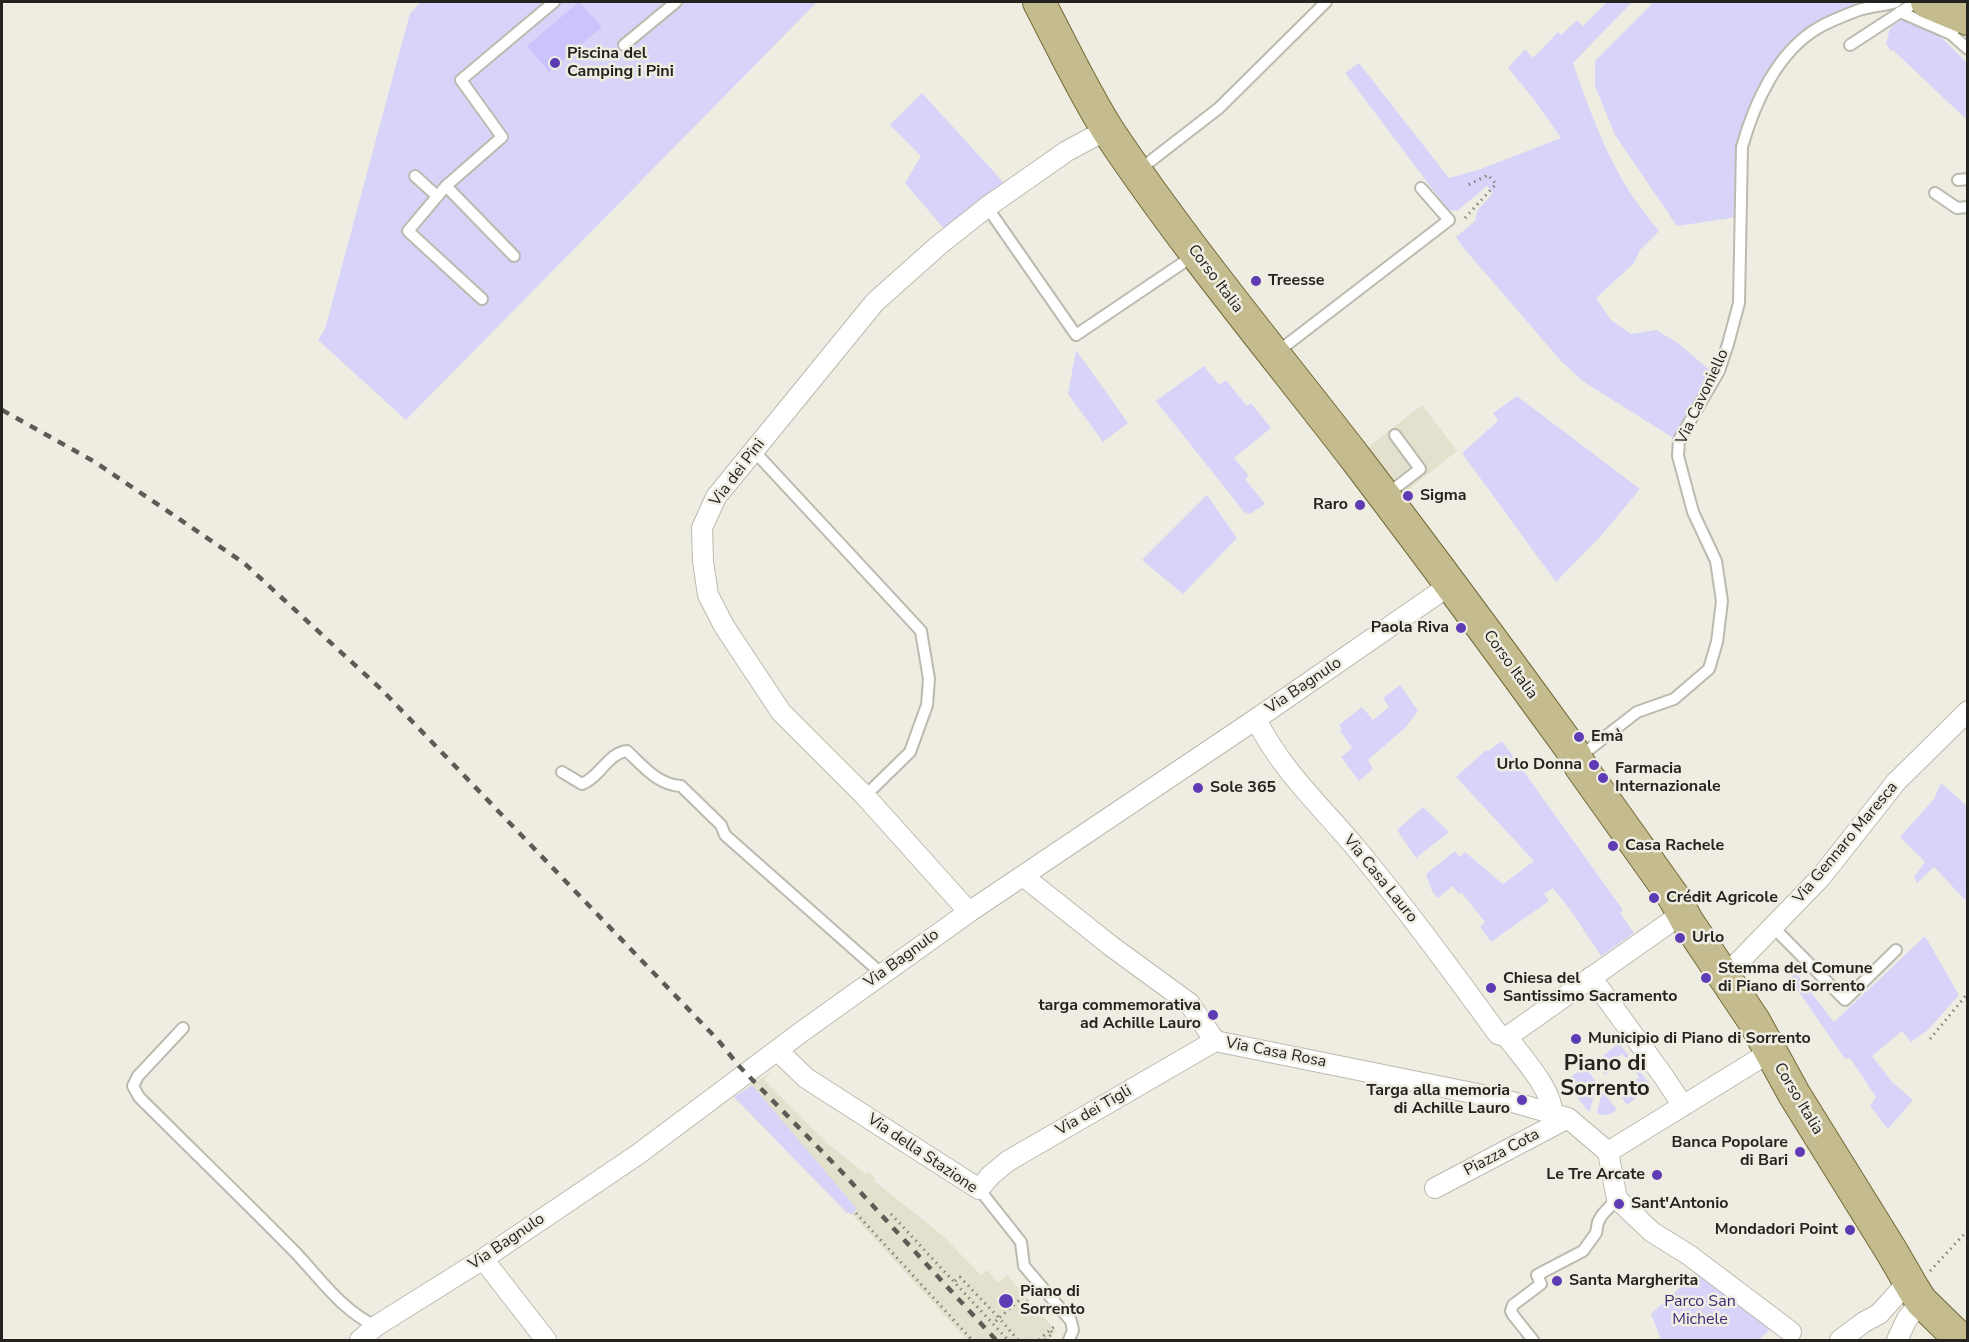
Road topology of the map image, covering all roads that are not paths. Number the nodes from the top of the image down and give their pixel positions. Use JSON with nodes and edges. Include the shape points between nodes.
{"nodes":[{"id":1,"x":554,"y":2,"type":"edge"},
{"id":2,"x":676,"y":2,"type":"edge"},
{"id":3,"x":1039,"y":2,"type":"edge"},
{"id":4,"x":1326,"y":2,"type":"edge"},
{"id":5,"x":1914,"y":4,"type":"edge"},
{"id":6,"x":1960,"y":23,"type":"edge"},
{"id":7,"x":624,"y":45,"type":"dead end"},
{"id":8,"x":1850,"y":45,"type":"dead end"},
{"id":9,"x":1968,"y":49,"type":"edge"},
{"id":10,"x":1108,"y":129,"type":"junction"},
{"id":11,"x":1137,"y":172,"type":"junction"},
{"id":12,"x":415,"y":176,"type":"dead end"},
{"id":13,"x":446,"y":186,"type":"junction"},
{"id":14,"x":1421,"y":188,"type":"dead end"},
{"id":15,"x":1935,"y":193,"type":"dead end"},
{"id":16,"x":437,"y":196,"type":"junction"},
{"id":17,"x":987,"y":207,"type":"junction"},
{"id":18,"x":1968,"y":207,"type":"edge"},
{"id":19,"x":514,"y":256,"type":"dead end"},
{"id":20,"x":1201,"y":261,"type":"junction"},
{"id":21,"x":482,"y":299,"type":"dead end"},
{"id":22,"x":1274,"y":355,"type":"junction"},
{"id":23,"x":1395,"y":435,"type":"dead end"},
{"id":24,"x":754,"y":451,"type":"junction"},
{"id":25,"x":1384,"y":497,"type":"junction"},
{"id":26,"x":1450,"y":585,"type":"junction"},
{"id":27,"x":1968,"y":711,"type":"edge"},
{"id":28,"x":1256,"y":719,"type":"junction"},
{"id":29,"x":1577,"y":759,"type":"junction"},
{"id":30,"x":562,"y":772,"type":"dead end"},
{"id":31,"x":865,"y":796,"type":"junction"},
{"id":32,"x":1023,"y":876,"type":"junction"},
{"id":33,"x":969,"y":912,"type":"junction"},
{"id":34,"x":1683,"y":913,"type":"junction"},
{"id":35,"x":1773,"y":927,"type":"junction"},
{"id":36,"x":1896,"y":950,"type":"dead end"},
{"id":37,"x":882,"y":974,"type":"junction"},
{"id":38,"x":1725,"y":976,"type":"junction"},
{"id":39,"x":1591,"y":977,"type":"junction"},
{"id":40,"x":183,"y":1028,"type":"dead end"},
{"id":41,"x":1507,"y":1037,"type":"junction"},
{"id":42,"x":1215,"y":1041,"type":"junction"},
{"id":43,"x":777,"y":1050,"type":"junction"},
{"id":44,"x":1770,"y":1052,"type":"junction"},
{"id":45,"x":1683,"y":1106,"type":"junction"},
{"id":46,"x":1560,"y":1115,"type":"junction"},
{"id":47,"x":1608,"y":1152,"type":"junction"},
{"id":48,"x":1435,"y":1188,"type":"dead end"},
{"id":49,"x":979,"y":1189,"type":"junction"},
{"id":50,"x":1617,"y":1199,"type":"junction"},
{"id":51,"x":483,"y":1259,"type":"junction"},
{"id":52,"x":1914,"y":1291,"type":"junction"},
{"id":53,"x":1879,"y":1314,"type":"junction"},
{"id":54,"x":376,"y":1326,"type":"junction"},
{"id":55,"x":1791,"y":1332,"type":"dead end"},
{"id":56,"x":1898,"y":1338,"type":"edge"},
{"id":57,"x":360,"y":1341,"type":"edge"},
{"id":58,"x":546,"y":1341,"type":"edge"},
{"id":59,"x":1069,"y":1341,"type":"edge"},
{"id":60,"x":1533,"y":1341,"type":"edge"},
{"id":61,"x":1840,"y":1341,"type":"edge"},
{"id":62,"x":1961,"y":1341,"type":"edge"}],
"edges":[{"from":1,"to":13,"type":"lane","via":[[461,80],[502,137]]},
{"from":2,"to":7,"type":"lane"},
{"from":3,"to":10,"type":"main road","name":"Corso Italia"},
{"from":4,"to":11,"type":"lane","via":[[1219,108]]},
{"from":5,"to":6,"type":"main road"},
{"from":5,"to":8,"type":"lane"},
{"from":5,"to":29,"type":"lane","name":"Via Cavoniello","via":[[1859,10],[1816,29],[1782,61],[1748,126],[1742,147],[1739,303],[1719,371],[1679,440],[1678,456],[1693,513],[1716,561],[1722,601],[1717,642],[1709,669],[1674,699],[1636,712]]},
{"from":6,"to":9,"type":"lane"},
{"from":10,"to":11,"type":"main road","name":"Corso Italia"},
{"from":10,"to":17,"type":"street","name":"Via dei Pini","via":[[1067,151]]},
{"from":11,"to":20,"type":"main road","name":"Corso Italia"},
{"from":12,"to":16,"type":"lane"},
{"from":13,"to":16,"type":"lane"},
{"from":13,"to":19,"type":"lane"},
{"from":14,"to":22,"type":"lane","via":[[1449,220]]},
{"from":15,"to":18,"type":"lane","via":[[1957,208]]},
{"from":16,"to":21,"type":"lane","via":[[408,231]]},
{"from":17,"to":20,"type":"lane","via":[[1076,335]]},
{"from":17,"to":24,"type":"street","name":"Via dei Pini","via":[[875,302]]},
{"from":20,"to":22,"type":"main road","name":"Corso Italia"},
{"from":22,"to":25,"type":"main road","name":"Corso Italia"},
{"from":23,"to":25,"type":"lane","via":[[1420,469]]},
{"from":24,"to":31,"type":"street","name":"Via dei Pini","via":[[716,497],[702,528],[708,595],[781,712]]},
{"from":24,"to":31,"type":"lane","via":[[921,631],[929,679],[927,705],[910,752]]},
{"from":25,"to":26,"type":"main road","name":"Corso Italia"},
{"from":26,"to":28,"type":"street","name":"Via Bagnulo"},
{"from":26,"to":29,"type":"main road","name":"Corso Italia"},
{"from":27,"to":35,"type":"street","name":"Via Gennaro Maresca","via":[[1896,782],[1821,877]]},
{"from":28,"to":32,"type":"street","name":"Via Bagnulo"},
{"from":28,"to":41,"type":"street","name":"Via Casa Lauro","via":[[1316,805],[1361,854],[1498,1034]]},
{"from":29,"to":34,"type":"main road","name":"Corso Italia"},
{"from":30,"to":37,"type":"lane","via":[[582,784],[590,781],[618,752],[627,751],[661,781],[681,786],[721,825],[725,835]]},
{"from":31,"to":33,"type":"street","name":"Via dei Pini"},
{"from":32,"to":33,"type":"street","name":"Via Bagnulo"},
{"from":32,"to":42,"type":"street","name":"Via Casa Rosa","via":[[1189,1003]]},
{"from":33,"to":37,"type":"street","name":"Via Bagnulo"},
{"from":34,"to":38,"type":"main road","name":"Corso Italia"},
{"from":34,"to":39,"type":"street"},
{"from":35,"to":36,"type":"lane","via":[[1845,1000]]},
{"from":35,"to":38,"type":"street","name":"Via Gennaro Maresca"},
{"from":37,"to":43,"type":"street","name":"Via Bagnulo"},
{"from":38,"to":44,"type":"main road","name":"Corso Italia"},
{"from":39,"to":41,"type":"street"},
{"from":39,"to":45,"type":"street"},
{"from":40,"to":54,"type":"lane","via":[[138,1077],[133,1086],[139,1097],[344,1305]]},
{"from":41,"to":46,"type":"street","name":"Piazza Cota"},
{"from":42,"to":46,"type":"street","name":"Via Casa Rosa","via":[[1491,1096]]},
{"from":42,"to":49,"type":"street","name":"Via dei Tigli","via":[[1008,1161]]},
{"from":43,"to":49,"type":"street","name":"Via della Stazione","via":[[806,1078]]},
{"from":43,"to":51,"type":"street","name":"Via Bagnulo","via":[[637,1155]]},
{"from":44,"to":45,"type":"street"},
{"from":44,"to":52,"type":"main road","name":"Corso Italia"},
{"from":45,"to":47,"type":"street"},
{"from":46,"to":47,"type":"street"},
{"from":46,"to":48,"type":"street","name":"Piazza Cota"},
{"from":47,"to":50,"type":"street"},
{"from":49,"to":59,"type":"lane","name":"Via della Stazione","via":[[1021,1242],[1024,1266],[1071,1321]]},
{"from":50,"to":55,"type":"street","via":[[1652,1232]]},
{"from":50,"to":60,"type":"lane","via":[[1602,1215],[1596,1233],[1583,1251],[1537,1275],[1541,1284],[1514,1305],[1513,1316]]},
{"from":51,"to":54,"type":"street","name":"Via Bagnulo"},
{"from":51,"to":58,"type":"street"},
{"from":52,"to":53,"type":"street"},
{"from":52,"to":56,"type":"street"},
{"from":52,"to":62,"type":"main road","name":"Corso Italia"},
{"from":53,"to":56,"type":"street","via":[[1896,1324]]},
{"from":53,"to":61,"type":"street"},
{"from":54,"to":57,"type":"street","name":"Via Bagnulo"}]}
